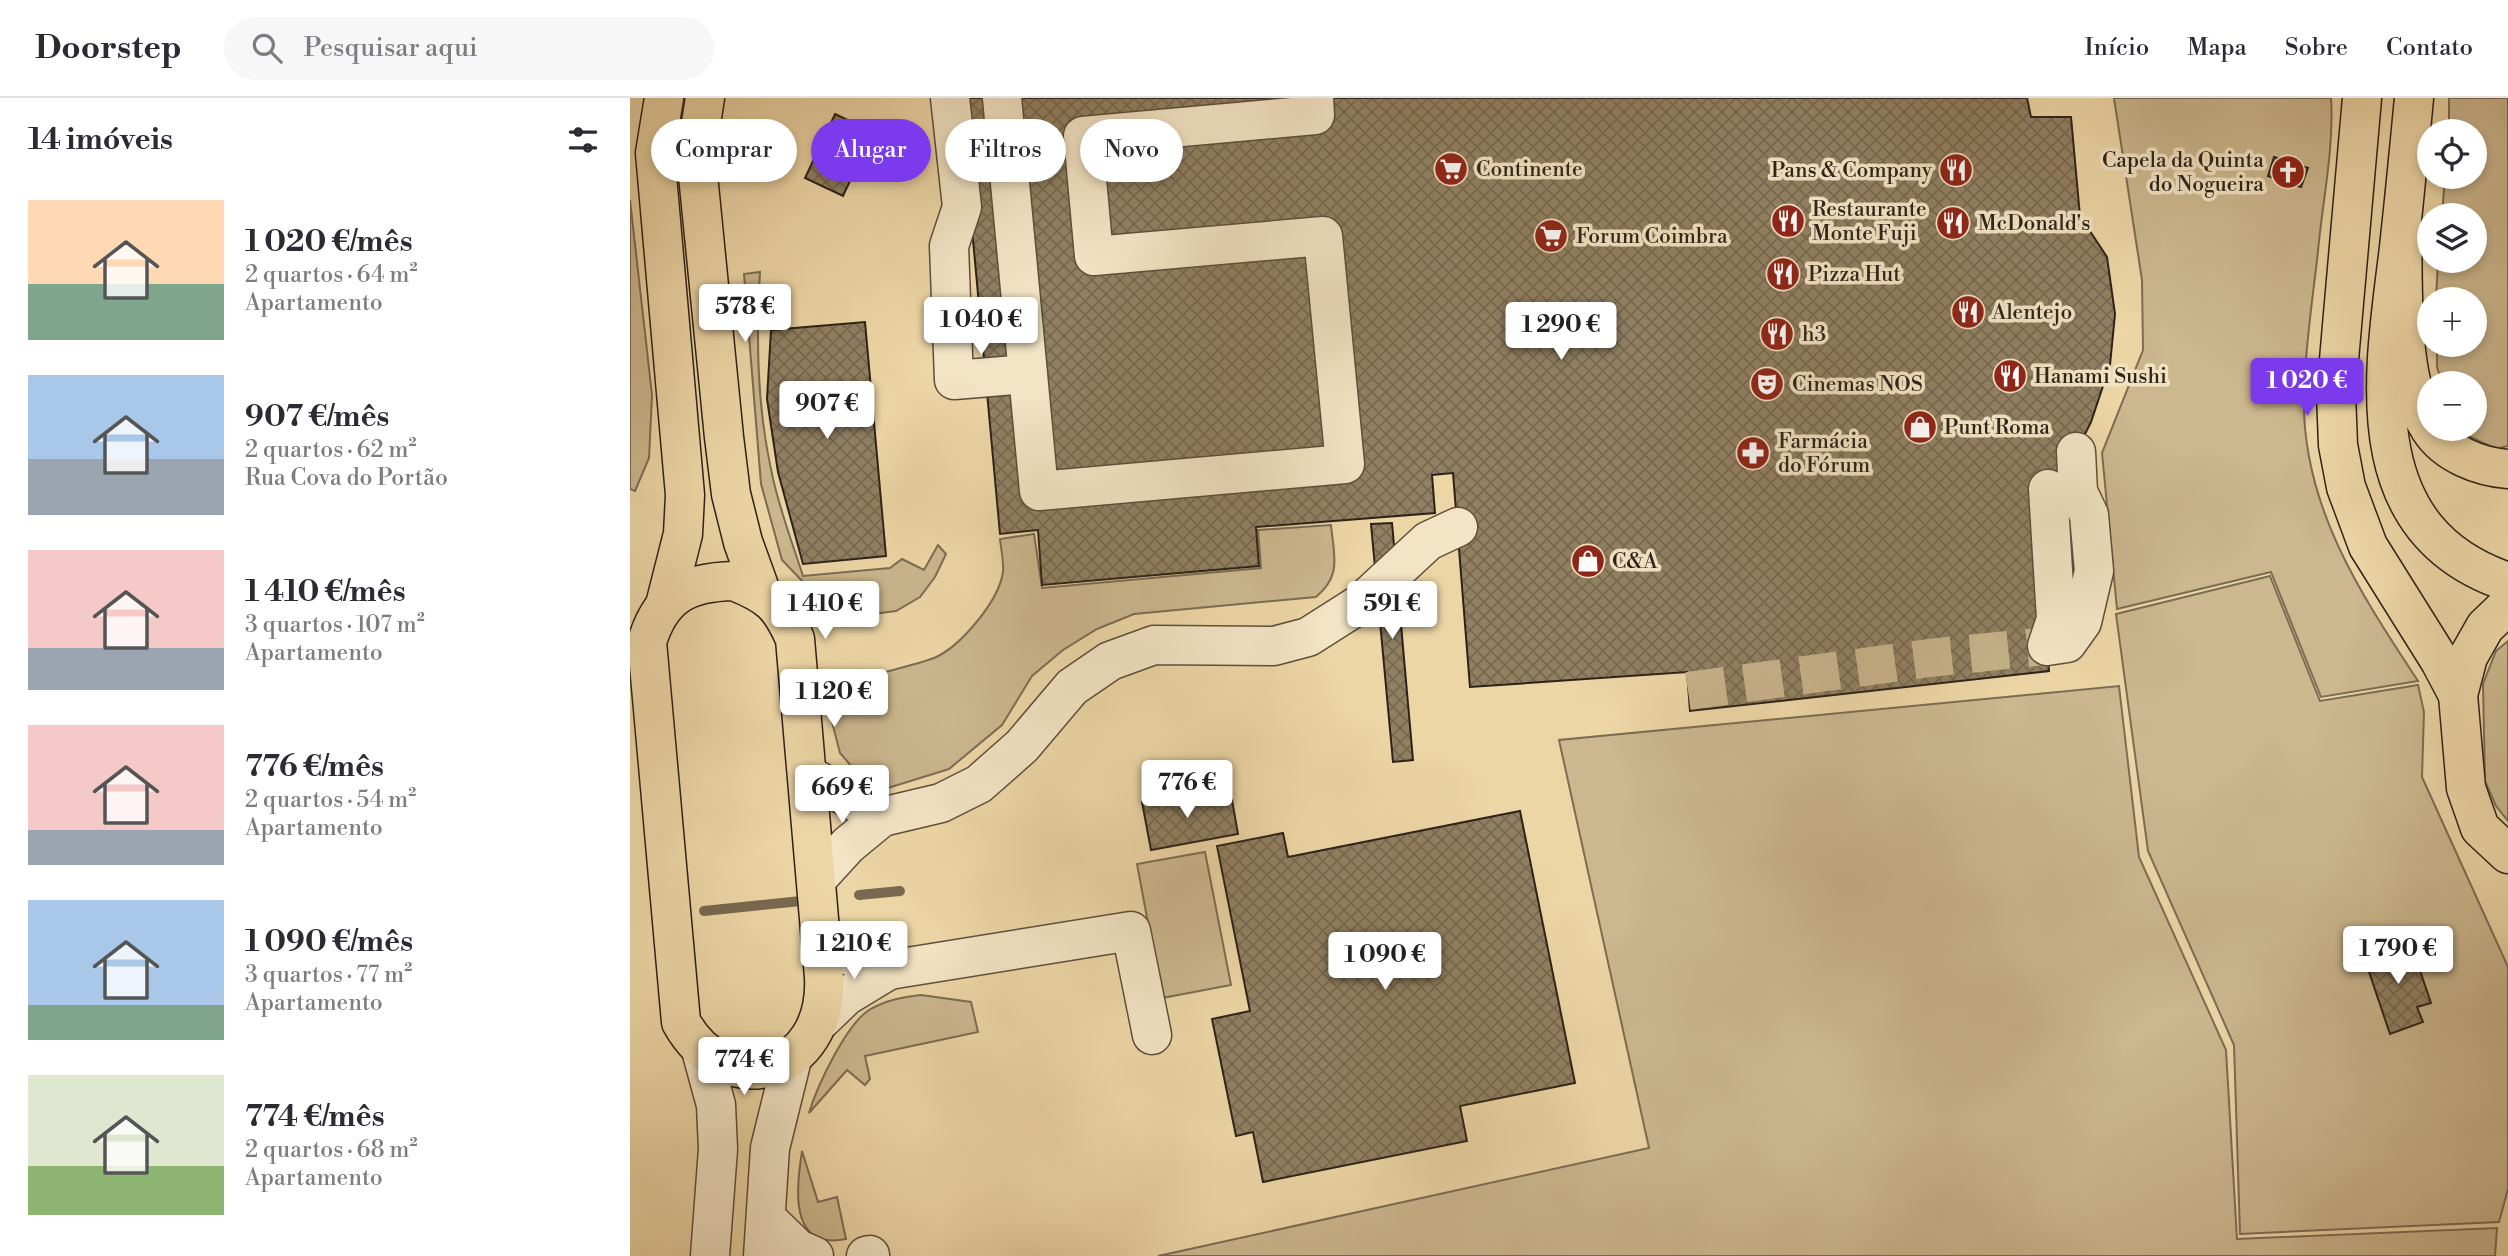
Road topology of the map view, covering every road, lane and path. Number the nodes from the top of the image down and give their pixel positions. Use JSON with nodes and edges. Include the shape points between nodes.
{"nodes":[{"id":1,"x":664,"y":98,"type":"edge"},
{"id":2,"x":705,"y":98,"type":"edge"},
{"id":3,"x":950,"y":98,"type":"edge"},
{"id":4,"x":1002,"y":98,"type":"edge"},
{"id":5,"x":1314,"y":98,"type":"edge"},
{"id":6,"x":2362,"y":98,"type":"edge"},
{"id":7,"x":2414,"y":98,"type":"edge"},
{"id":8,"x":2402,"y":225,"type":"junction"},
{"id":9,"x":1028,"y":374,"type":"junction"},
{"id":10,"x":2417,"y":407,"type":"edge"},
{"id":11,"x":2444,"y":441,"type":"edge"},
{"id":12,"x":2076,"y":453,"type":"dead end"},
{"id":13,"x":2508,"y":469,"type":"edge"},
{"id":14,"x":2063,"y":491,"type":"junction"},
{"id":15,"x":1458,"y":527,"type":"dead end"},
{"id":16,"x":2508,"y":582,"type":"edge"},
{"id":17,"x":761,"y":592,"type":"junction"},
{"id":18,"x":665,"y":605,"type":"junction"},
{"id":19,"x":2508,"y":605,"type":"edge"},
{"id":20,"x":2458,"y":695,"type":"junction"},
{"id":21,"x":808,"y":775,"type":"junction"},
{"id":22,"x":882,"y":817,"type":"junction"},
{"id":23,"x":2508,"y":854,"type":"edge"},
{"id":24,"x":817,"y":879,"type":"junction"},
{"id":25,"x":821,"y":937,"type":"junction"},
{"id":26,"x":889,"y":970,"type":"junction"},
{"id":27,"x":821,"y":1020,"type":"junction"},
{"id":28,"x":1152,"y":1035,"type":"dead end"},
{"id":29,"x":701,"y":1050,"type":"junction"},
{"id":30,"x":792,"y":1059,"type":"junction"},
{"id":31,"x":765,"y":1238,"type":"edge"},
{"id":32,"x":710,"y":1256,"type":"edge"},
{"id":33,"x":814,"y":1256,"type":"edge"}],
"edges":[{"from":1,"to":18,"type":"main road","via":[[655,153],[685,495],[683,534]]},
{"from":2,"to":17,"type":"main road","via":[[696,155],[724,437],[731,495]]},
{"from":3,"to":9,"type":"street","via":[[962,207],[949,246],[954,380]]},
{"from":4,"to":9,"type":"street"},
{"from":5,"to":9,"type":"street","via":[[1315,115],[1083,136],[1094,256],[1323,236],[1345,464],[1039,491]]},
{"from":6,"to":20,"type":"main road","via":[[2336,394],[2338,445],[2346,487],[2368,546],[2441,660]]},
{"from":7,"to":8,"type":"main road"},
{"from":8,"to":10,"type":"main road","via":[[2409,376]]},
{"from":8,"to":16,"type":"main road","via":[[2385,360],[2392,460],[2410,506],[2431,537],[2486,575]]},
{"from":11,"to":13,"type":"main road","via":[[2462,456],[2487,467]]},
{"from":12,"to":14,"type":"street"},
{"from":14,"to":14,"type":"street","via":[[2056,619],[2047,646],[2067,643],[2082,622],[2094,571],[2089,515]]},
{"from":15,"to":22,"type":"street","via":[[1428,541],[1360,604],[1308,637],[1274,646],[1154,645],[1110,661],[1072,687],[1022,746],[979,784],[941,803]]},
{"from":17,"to":18,"type":"main road","via":[[734,581],[704,582],[677,593]]},
{"from":17,"to":21,"type":"main road","via":[[783,612],[795,639]]},
{"from":18,"to":29,"type":"main road","via":[[653,622],[648,656],[677,1006],[681,1022]]},
{"from":19,"to":20,"type":"main road","via":[[2485,627],[2468,657]]},
{"from":20,"to":23,"type":"main road","via":[[2466,788],[2480,828]]},
{"from":21,"to":22,"type":"street"},
{"from":21,"to":24,"type":"main road"},
{"from":22,"to":24,"type":"street"},
{"from":24,"to":25,"type":"main road"},
{"from":25,"to":26,"type":"street","via":[[868,965]]},
{"from":25,"to":27,"type":"main road","via":[[825,1001]]},
{"from":26,"to":27,"type":"street","via":[[845,996]]},
{"from":26,"to":28,"type":"street","via":[[1131,931]]},
{"from":27,"to":30,"type":"main road"},
{"from":29,"to":30,"type":"main road","via":[[722,1063],[745,1067],[780,1065]]},
{"from":29,"to":32,"type":"street","via":[[716,1105],[718,1149]]},
{"from":30,"to":31,"type":"street","via":[[770,1148]]},
{"from":31,"to":33,"type":"street"}]}
